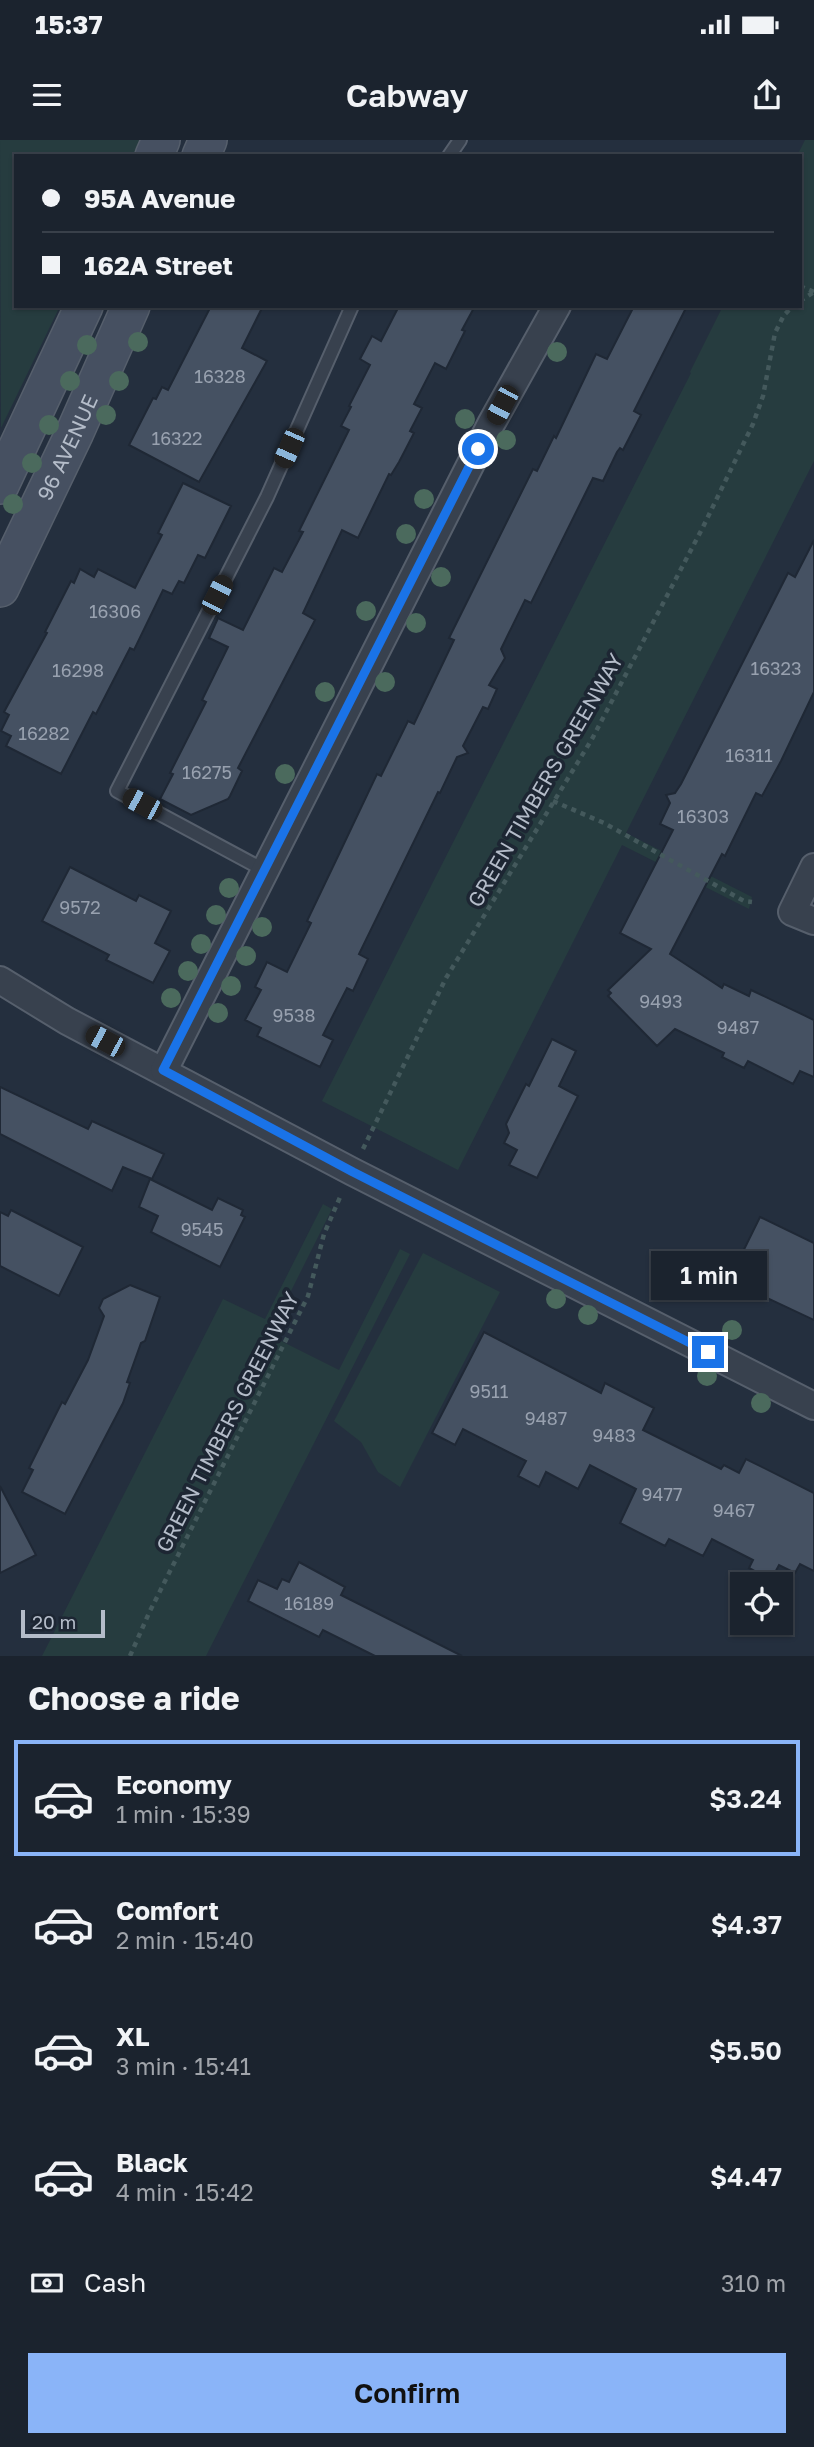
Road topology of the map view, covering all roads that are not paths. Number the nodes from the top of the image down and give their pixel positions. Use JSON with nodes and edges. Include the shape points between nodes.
{"nodes":[{"id":1,"x":82,"y":308,"type":"edge"},
{"id":2,"x":130,"y":308,"type":"edge"},
{"id":3,"x":351,"y":308,"type":"edge"},
{"id":4,"x":556,"y":308,"type":"edge"},
{"id":5,"x":0,"y":485,"type":"edge"},
{"id":6,"x":0,"y":588,"type":"edge"},
{"id":7,"x":814,"y":867,"type":"edge"},
{"id":8,"x":264,"y":870,"type":"junction"},
{"id":9,"x":803,"y":916,"type":"edge"},
{"id":10,"x":0,"y":981,"type":"edge"},
{"id":11,"x":163,"y":1070,"type":"junction"},
{"id":12,"x":814,"y":1406,"type":"edge"}],
"edges":[{"from":1,"to":5,"type":"main road"},
{"from":2,"to":6,"type":"main road","name":"96 AVENUE"},
{"from":3,"to":8,"type":"lane","via":[[267,497],[117,791]]},
{"from":4,"to":8,"type":"street","via":[[491,424]]},
{"from":7,"to":9,"type":"street"},
{"from":8,"to":11,"type":"street"},
{"from":10,"to":11,"type":"street"},
{"from":11,"to":12,"type":"street","via":[[364,1178]]}]}
